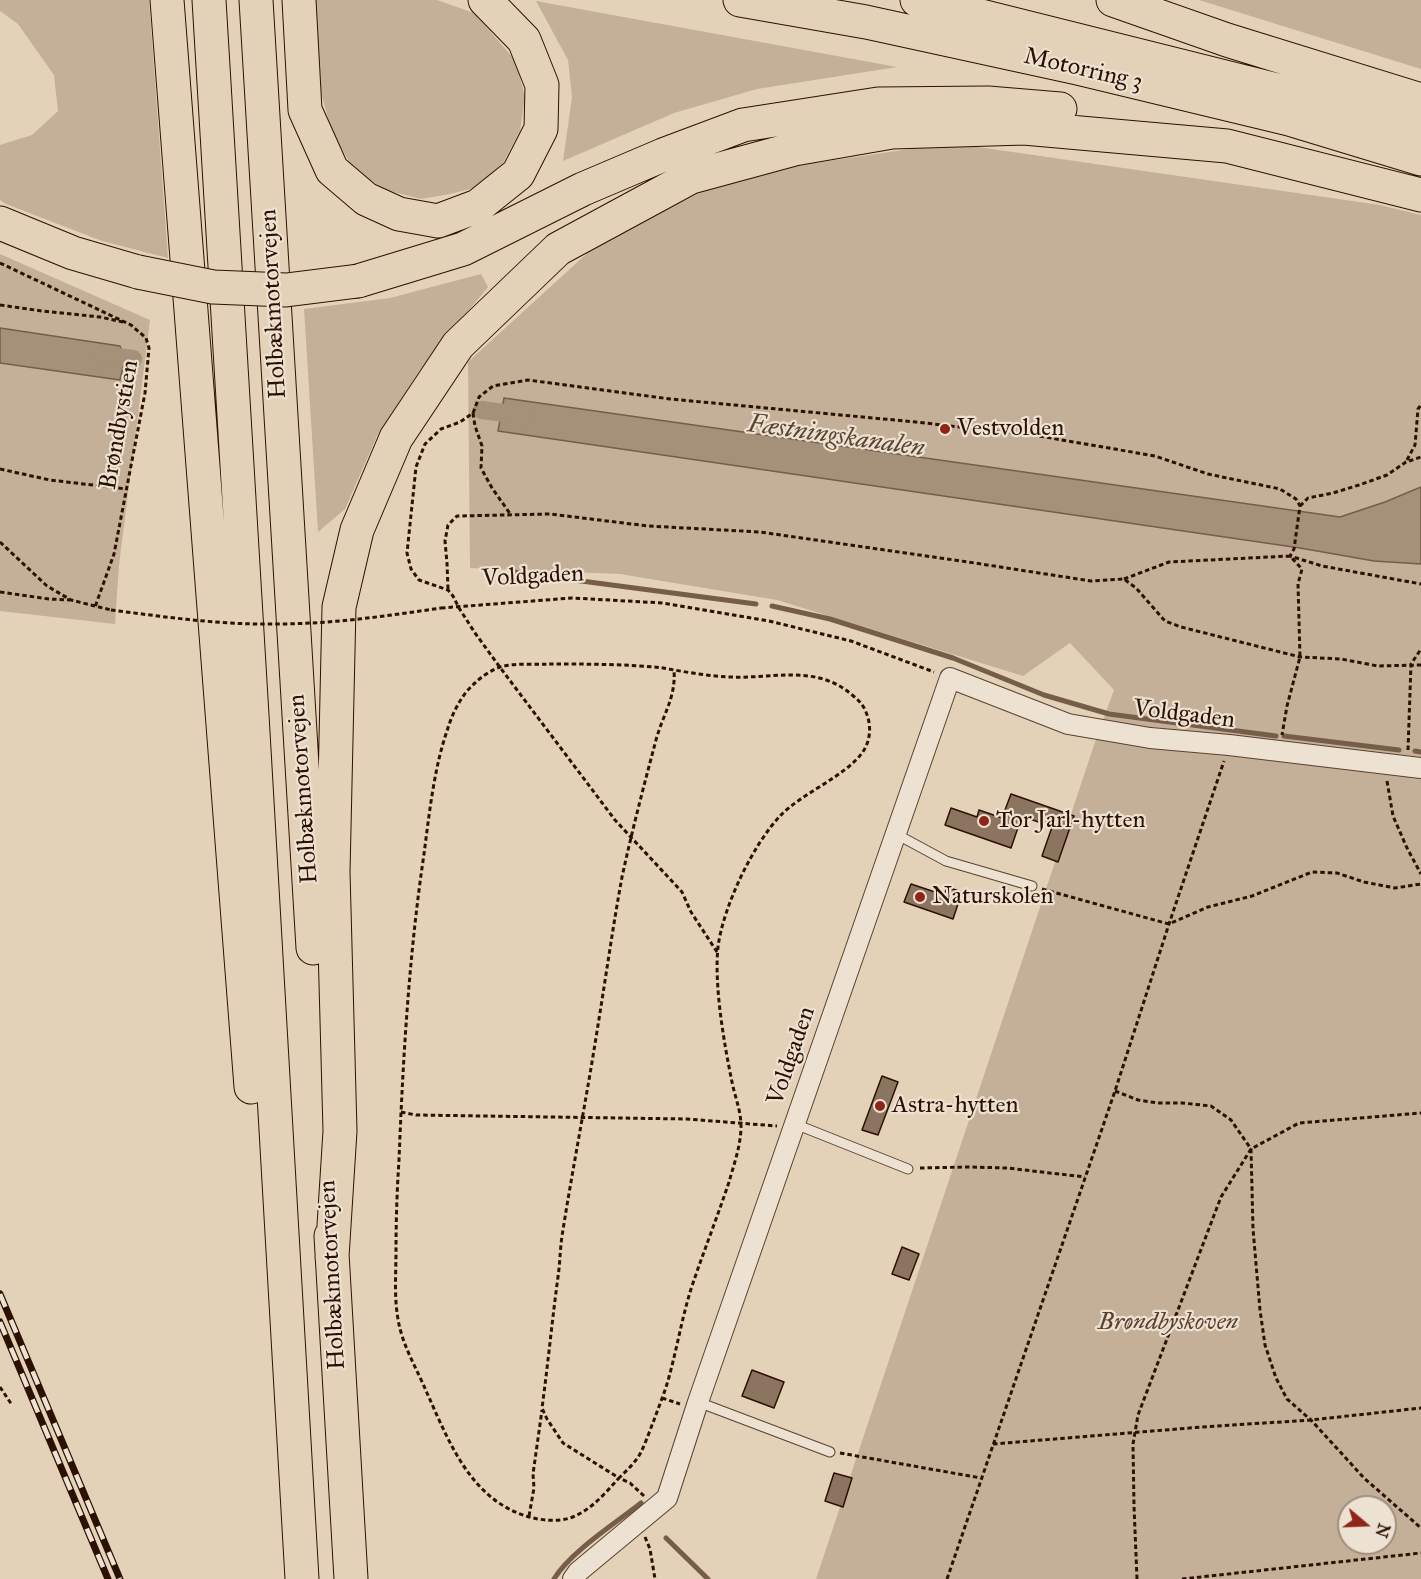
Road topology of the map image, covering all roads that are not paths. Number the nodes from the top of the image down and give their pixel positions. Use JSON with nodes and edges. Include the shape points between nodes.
{"nodes":[{"id":1,"x":167,"y":0,"type":"edge"},
{"id":2,"x":209,"y":0,"type":"edge"},
{"id":3,"x":256,"y":0,"type":"edge"},
{"id":4,"x":299,"y":0,"type":"edge"},
{"id":5,"x":485,"y":0,"type":"edge"},
{"id":6,"x":740,"y":0,"type":"edge"},
{"id":7,"x":917,"y":0,"type":"edge"},
{"id":8,"x":1113,"y":0,"type":"edge"},
{"id":9,"x":1421,"y":100,"type":"edge"},
{"id":10,"x":1421,"y":126,"type":"edge"},
{"id":11,"x":1421,"y":159,"type":"edge"},
{"id":12,"x":1421,"y":178,"type":"edge"},
{"id":13,"x":1421,"y":195,"type":"edge"},
{"id":14,"x":0,"y":223,"type":"edge"},
{"id":15,"x":1414,"y":767,"type":"edge"},
{"id":16,"x":896,"y":834,"type":"junction"},
{"id":17,"x":1032,"y":886,"type":"road end"},
{"id":18,"x":794,"y":1126,"type":"junction"},
{"id":19,"x":908,"y":1169,"type":"road end"},
{"id":20,"x":332,"y":1257,"type":"junction"},
{"id":21,"x":291,"y":1393,"type":"junction"},
{"id":22,"x":698,"y":1402,"type":"junction"},
{"id":23,"x":830,"y":1452,"type":"road end"},
{"id":24,"x":302,"y":1579,"type":"edge"},
{"id":25,"x":351,"y":1579,"type":"edge"},
{"id":26,"x":573,"y":1579,"type":"edge"}],
"edges":[{"from":1,"to":21,"type":"highway","via":[[264,1258]]},
{"from":2,"to":21,"type":"highway","name":"Holbækmotorvejen"},
{"from":3,"to":20,"type":"highway","name":"Holbækmotorvejen"},
{"from":4,"to":5,"type":"highway","via":[[305,110],[332,170],[366,199],[399,214],[438,221],[478,206],[518,174],[541,129],[542,85],[524,40]]},
{"from":6,"to":11,"type":"highway","name":"Motorring 3","via":[[866,22],[1077,68],[1289,119]]},
{"from":7,"to":10,"type":"highway","name":"Motorring 3"},
{"from":8,"to":9,"type":"highway"},
{"from":12,"to":14,"type":"highway","bridge":true,"via":[[1220,129],[1141,117],[988,103],[878,104],[743,126],[583,189],[463,249],[358,281],[286,290],[213,287],[138,272],[73,253]]},
{"from":13,"to":20,"type":"highway","via":[[1227,146],[1024,128],[892,132],[794,149],[691,177],[558,249],[458,345],[396,438],[357,530],[339,607],[333,872],[340,1131]]},
{"from":15,"to":16,"type":"street","name":"Voldgaden","via":[[1150,738],[1068,724],[950,678]]},
{"from":16,"to":17,"type":"lane","via":[[946,861]]},
{"from":16,"to":18,"type":"street","name":"Voldgaden"},
{"from":18,"to":19,"type":"lane","name":"Voldgaden"},
{"from":18,"to":22,"type":"street","name":"Voldgaden"},
{"from":20,"to":25,"type":"highway","name":"Holbækmotorvejen"},
{"from":21,"to":24,"type":"highway","name":"Holbækmotorvejen"},
{"from":22,"to":23,"type":"lane"},
{"from":22,"to":26,"type":"street","name":"Voldgaden","via":[[667,1498]]}]}
